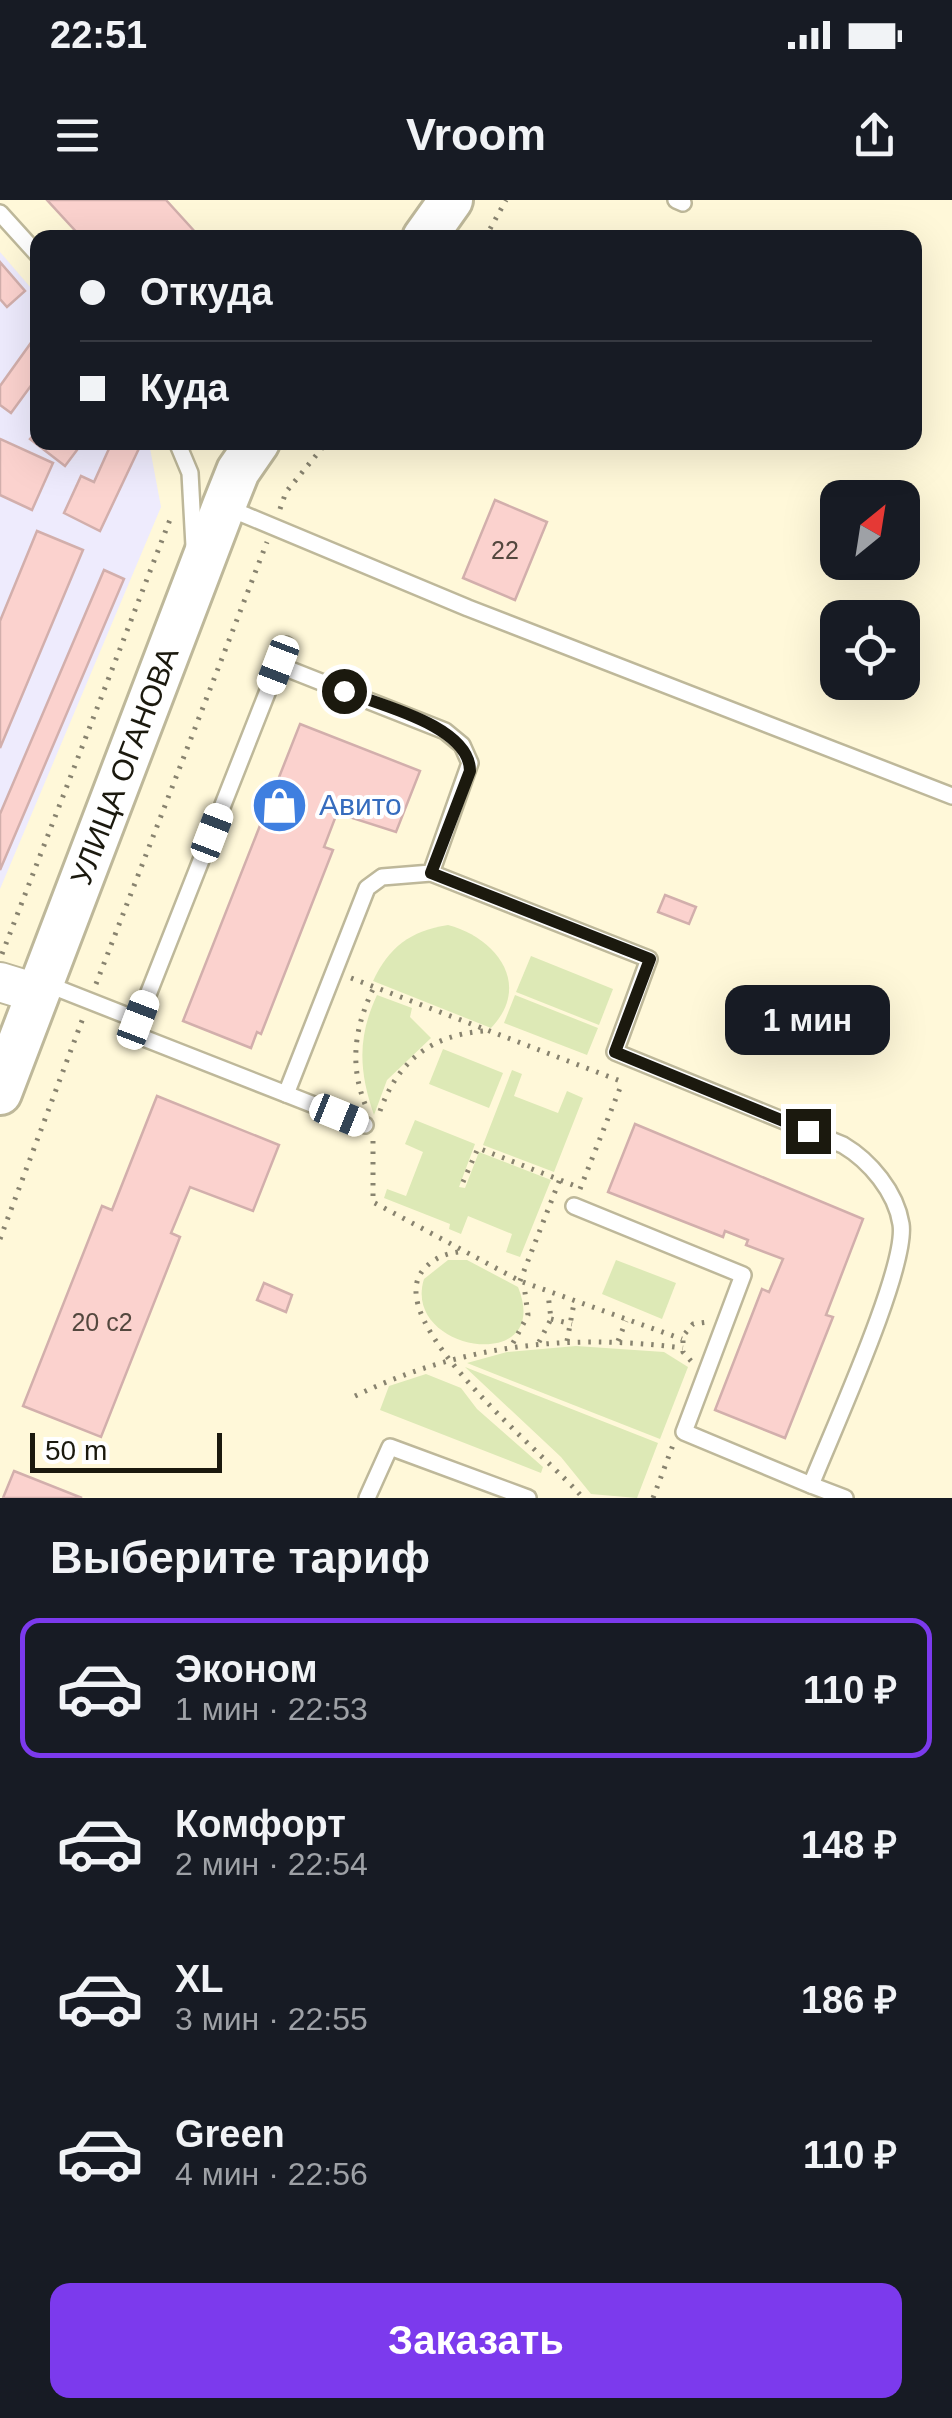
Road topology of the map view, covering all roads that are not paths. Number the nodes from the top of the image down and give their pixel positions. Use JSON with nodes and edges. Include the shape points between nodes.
{"nodes":[{"id":1,"x":451,"y":200,"type":"edge"},
{"id":2,"x":0,"y":212,"type":"edge"},
{"id":3,"x":430,"y":230,"type":"edge"},
{"id":4,"x":30,"y":246,"type":"edge"},
{"id":5,"x":180,"y":450,"type":"edge"},
{"id":6,"x":252,"y":450,"type":"edge"},
{"id":7,"x":224,"y":506,"type":"junction"},
{"id":8,"x":196,"y":580,"type":"junction"},
{"id":9,"x":286,"y":645,"type":"dead end"},
{"id":10,"x":278,"y":665,"type":"junction"},
{"id":11,"x":952,"y":796,"type":"edge"},
{"id":12,"x":431,"y":873,"type":"junction"},
{"id":13,"x":28,"y":986,"type":"edge"},
{"id":14,"x":138,"y":1020,"type":"junction"},
{"id":15,"x":0,"y":1093,"type":"edge"},
{"id":16,"x":286,"y":1094,"type":"junction"},
{"id":17,"x":371,"y":1124,"type":"road end"},
{"id":18,"x":574,"y":1206,"type":"road end"},
{"id":19,"x":811,"y":1484,"type":"junction"},
{"id":20,"x":367,"y":1498,"type":"edge"},
{"id":21,"x":528,"y":1498,"type":"edge"},
{"id":22,"x":845,"y":1498,"type":"edge"}],
"edges":[{"from":1,"to":3,"type":"main road"},
{"from":2,"to":4,"type":"lane"},
{"from":5,"to":8,"type":"lane","via":[[190,473]]},
{"from":6,"to":7,"type":"main road","name":"УЛИЦА ОГАНОВА"},
{"from":7,"to":8,"type":"main road","name":"УЛИЦА ОГАНОВА"},
{"from":7,"to":11,"type":"lane"},
{"from":8,"to":13,"type":"main road","name":"УЛИЦА ОГАНОВА"},
{"from":9,"to":10,"type":"lane"},
{"from":10,"to":12,"type":"lane","via":[[445,731],[462,745],[470,771]]},
{"from":10,"to":14,"type":"lane"},
{"from":12,"to":16,"type":"lane","via":[[373,880]]},
{"from":12,"to":19,"type":"lane","via":[[650,959],[615,1052],[844,1145],[872,1169],[894,1202],[902,1244],[897,1266]]},
{"from":13,"to":14,"type":"lane"},
{"from":13,"to":15,"type":"main road","name":"УЛИЦА ОГАНОВА"},
{"from":14,"to":16,"type":"lane","via":[[141,1037]]},
{"from":16,"to":17,"type":"lane"},
{"from":18,"to":19,"type":"lane","via":[[743,1275],[684,1432]]},
{"from":19,"to":22,"type":"lane"},
{"from":20,"to":21,"type":"lane","via":[[390,1446]]}]}
